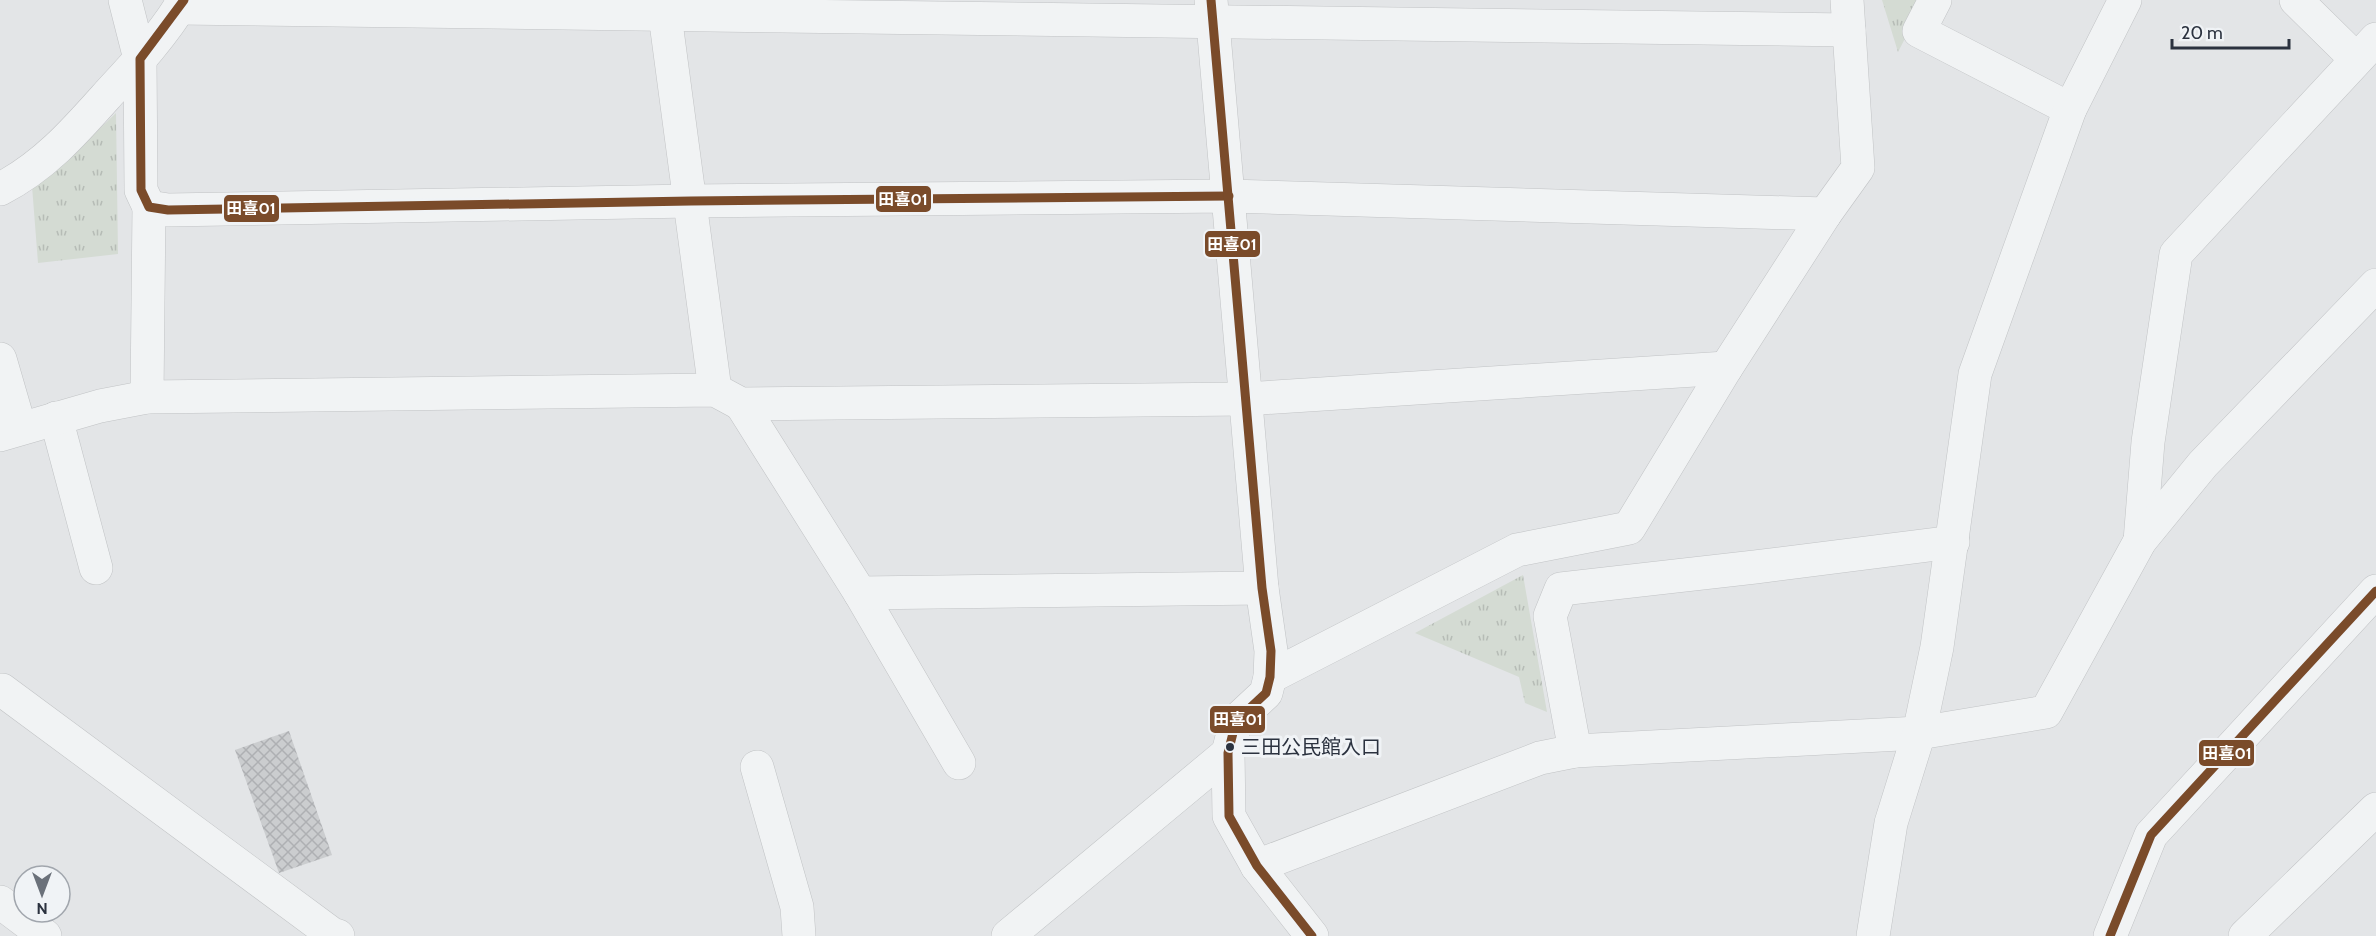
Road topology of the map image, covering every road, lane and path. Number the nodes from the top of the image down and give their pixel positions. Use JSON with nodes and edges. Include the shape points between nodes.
{"nodes":[{"id":1,"x":125,"y":0,"type":"edge"},
{"id":2,"x":1935,"y":0,"type":"edge"},
{"id":3,"x":2125,"y":0,"type":"edge"},
{"id":4,"x":2296,"y":0,"type":"edge"},
{"id":5,"x":182,"y":4,"type":"edge"},
{"id":6,"x":664,"y":7,"type":"edge"},
{"id":7,"x":1212,"y":11,"type":"edge"},
{"id":8,"x":1848,"y":15,"type":"edge"},
{"id":9,"x":2366,"y":49,"type":"edge"},
{"id":10,"x":140,"y":59,"type":"junction"},
{"id":11,"x":2070,"y":109,"type":"junction"},
{"id":12,"x":0,"y":189,"type":"edge"},
{"id":13,"x":1229,"y":196,"type":"junction"},
{"id":14,"x":691,"y":201,"type":"junction"},
{"id":15,"x":149,"y":207,"type":"junction"},
{"id":16,"x":1825,"y":214,"type":"junction"},
{"id":17,"x":2376,"y":285,"type":"edge"},
{"id":18,"x":0,"y":359,"type":"edge"},
{"id":19,"x":1726,"y":368,"type":"junction"},
{"id":20,"x":147,"y":397,"type":"junction"},
{"id":21,"x":728,"y":397,"type":"junction"},
{"id":22,"x":1245,"y":399,"type":"junction"},
{"id":23,"x":56,"y":418,"type":"junction"},
{"id":24,"x":10,"y":431,"type":"edge"},
{"id":25,"x":2140,"y":541,"type":"junction"},
{"id":26,"x":1953,"y":542,"type":"junction"},
{"id":27,"x":96,"y":568,"type":"dead end"},
{"id":28,"x":1262,"y":588,"type":"junction"},
{"id":29,"x":2376,"y":591,"type":"edge"},
{"id":30,"x":860,"y":593,"type":"junction"},
{"id":31,"x":1270,"y":677,"type":"junction"},
{"id":32,"x":0,"y":690,"type":"edge"},
{"id":33,"x":1919,"y":733,"type":"junction"},
{"id":34,"x":1575,"y":751,"type":"junction"},
{"id":35,"x":1228,"y":753,"type":"junction"},
{"id":36,"x":959,"y":763,"type":"dead end"},
{"id":37,"x":757,"y":767,"type":"dead end"},
{"id":38,"x":2376,"y":809,"type":"edge"},
{"id":39,"x":1257,"y":866,"type":"junction"},
{"id":40,"x":0,"y":902,"type":"edge"},
{"id":41,"x":334,"y":935,"type":"edge"},
{"id":42,"x":45,"y":936,"type":"edge"},
{"id":43,"x":799,"y":936,"type":"edge"},
{"id":44,"x":1008,"y":936,"type":"edge"},
{"id":45,"x":1312,"y":936,"type":"edge"},
{"id":46,"x":1873,"y":936,"type":"edge"},
{"id":47,"x":2110,"y":936,"type":"edge"},
{"id":48,"x":2245,"y":936,"type":"edge"}],
"edges":[{"from":1,"to":10,"type":"street"},
{"from":2,"to":11,"type":"street","via":[[1919,31]]},
{"from":3,"to":11,"type":"street"},
{"from":4,"to":9,"type":"street"},
{"from":5,"to":6,"type":"street"},
{"from":5,"to":10,"type":"street"},
{"from":6,"to":7,"type":"street"},
{"from":6,"to":14,"type":"street"},
{"from":7,"to":8,"type":"street"},
{"from":7,"to":13,"type":"street"},
{"from":8,"to":16,"type":"street","via":[[1858,168]]},
{"from":9,"to":25,"type":"street","via":[[2176,254],[2148,442]]},
{"from":10,"to":12,"type":"street","via":[[60,147],[22,178]]},
{"from":10,"to":15,"type":"street","via":[[141,190]]},
{"from":11,"to":26,"type":"street","via":[[1975,374]]},
{"from":13,"to":14,"type":"street"},
{"from":13,"to":16,"type":"street"},
{"from":13,"to":22,"type":"street"},
{"from":14,"to":15,"type":"street","via":[[168,210]]},
{"from":14,"to":21,"type":"street"},
{"from":15,"to":20,"type":"street"},
{"from":16,"to":19,"type":"street"},
{"from":17,"to":25,"type":"street","via":[[2202,464]]},
{"from":18,"to":24,"type":"street"},
{"from":19,"to":22,"type":"street"},
{"from":19,"to":31,"type":"street","via":[[1629,528],[1517,550]]},
{"from":20,"to":21,"type":"street"},
{"from":20,"to":23,"type":"street"},
{"from":21,"to":22,"type":"street"},
{"from":21,"to":30,"type":"street"},
{"from":22,"to":28,"type":"street"},
{"from":23,"to":24,"type":"street"},
{"from":23,"to":27,"type":"street"},
{"from":25,"to":33,"type":"street","via":[[2046,712]]},
{"from":26,"to":33,"type":"street"},
{"from":26,"to":34,"type":"street","via":[[1561,588],[1550,616]]},
{"from":28,"to":30,"type":"street"},
{"from":28,"to":31,"type":"street","via":[[1271,651]]},
{"from":29,"to":47,"type":"street","via":[[2151,835]]},
{"from":30,"to":36,"type":"street"},
{"from":31,"to":35,"type":"street","via":[[1266,693],[1236,721]]},
{"from":32,"to":41,"type":"street"},
{"from":33,"to":34,"type":"street"},
{"from":33,"to":46,"type":"street","via":[[1891,823]]},
{"from":34,"to":39,"type":"street","via":[[1540,758]]},
{"from":35,"to":39,"type":"street","via":[[1229,816]]},
{"from":35,"to":44,"type":"street"},
{"from":37,"to":43,"type":"street","via":[[797,907]]},
{"from":38,"to":48,"type":"street"},
{"from":39,"to":45,"type":"street"},
{"from":40,"to":42,"type":"street"}]}
